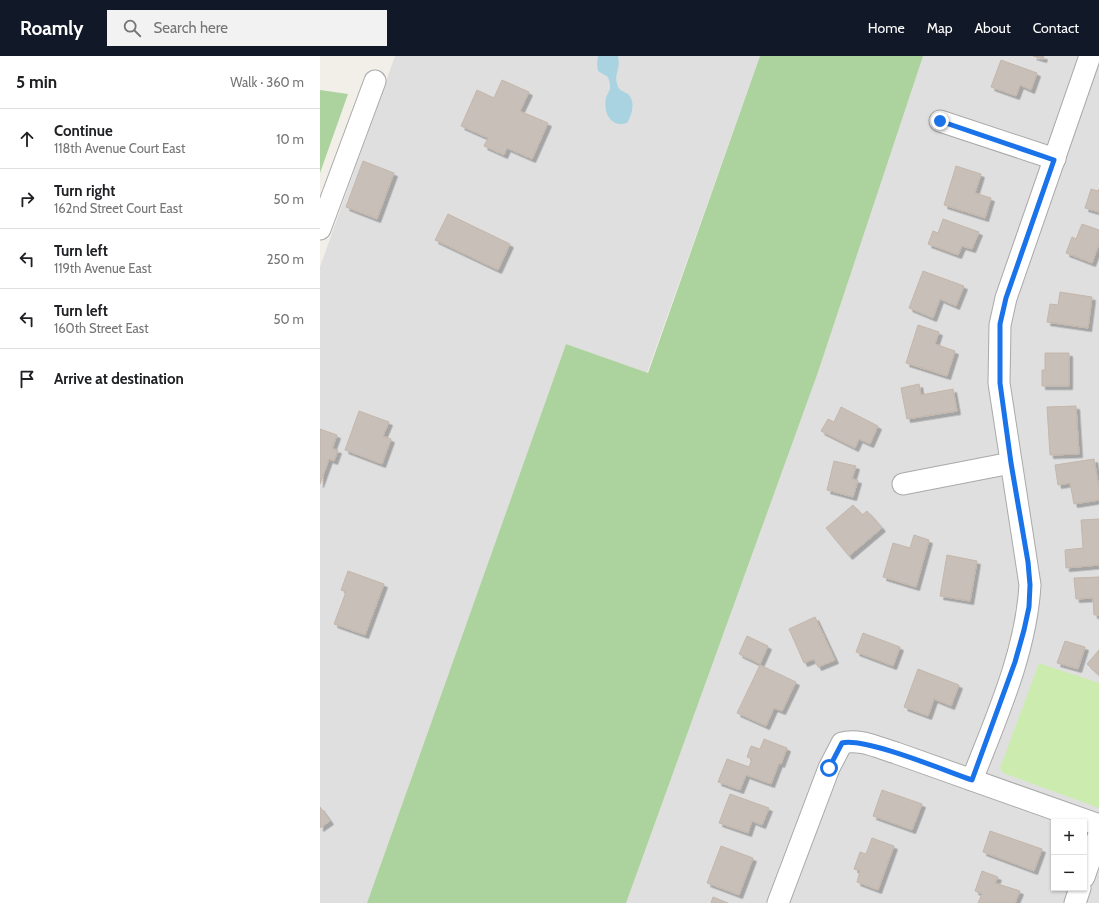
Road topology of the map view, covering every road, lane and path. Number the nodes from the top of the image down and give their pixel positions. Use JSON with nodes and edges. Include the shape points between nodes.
{"nodes":[{"id":1,"x":1090,"y":56,"type":"edge"},
{"id":2,"x":375,"y":81,"type":"dead end"},
{"id":3,"x":940,"y":121,"type":"dead end"},
{"id":4,"x":1054,"y":160,"type":"junction"},
{"id":5,"x":320,"y":229,"type":"edge"},
{"id":6,"x":1011,"y":463,"type":"junction"},
{"id":7,"x":903,"y":484,"type":"dead end"},
{"id":8,"x":972,"y":780,"type":"junction"},
{"id":9,"x":1099,"y":825,"type":"edge"},
{"id":10,"x":1099,"y":834,"type":"edge"},
{"id":11,"x":1087,"y":868,"type":"edge"},
{"id":12,"x":1079,"y":891,"type":"edge"},
{"id":13,"x":778,"y":903,"type":"edge"},
{"id":14,"x":1075,"y":903,"type":"edge"}],
"edges":[{"from":1,"to":4,"type":"street"},
{"from":2,"to":5,"type":"street"},
{"from":3,"to":4,"type":"street"},
{"from":4,"to":6,"type":"street","via":[[1006,298],[1000,324],[1000,383]]},
{"from":6,"to":7,"type":"street"},
{"from":6,"to":8,"type":"street","via":[[1028,562],[1029,607],[1015,662]]},
{"from":8,"to":9,"type":"street"},
{"from":8,"to":13,"type":"street","via":[[861,743],[842,743],[829,768]]},
{"from":10,"to":11,"type":"street"},
{"from":12,"to":14,"type":"street"}]}
